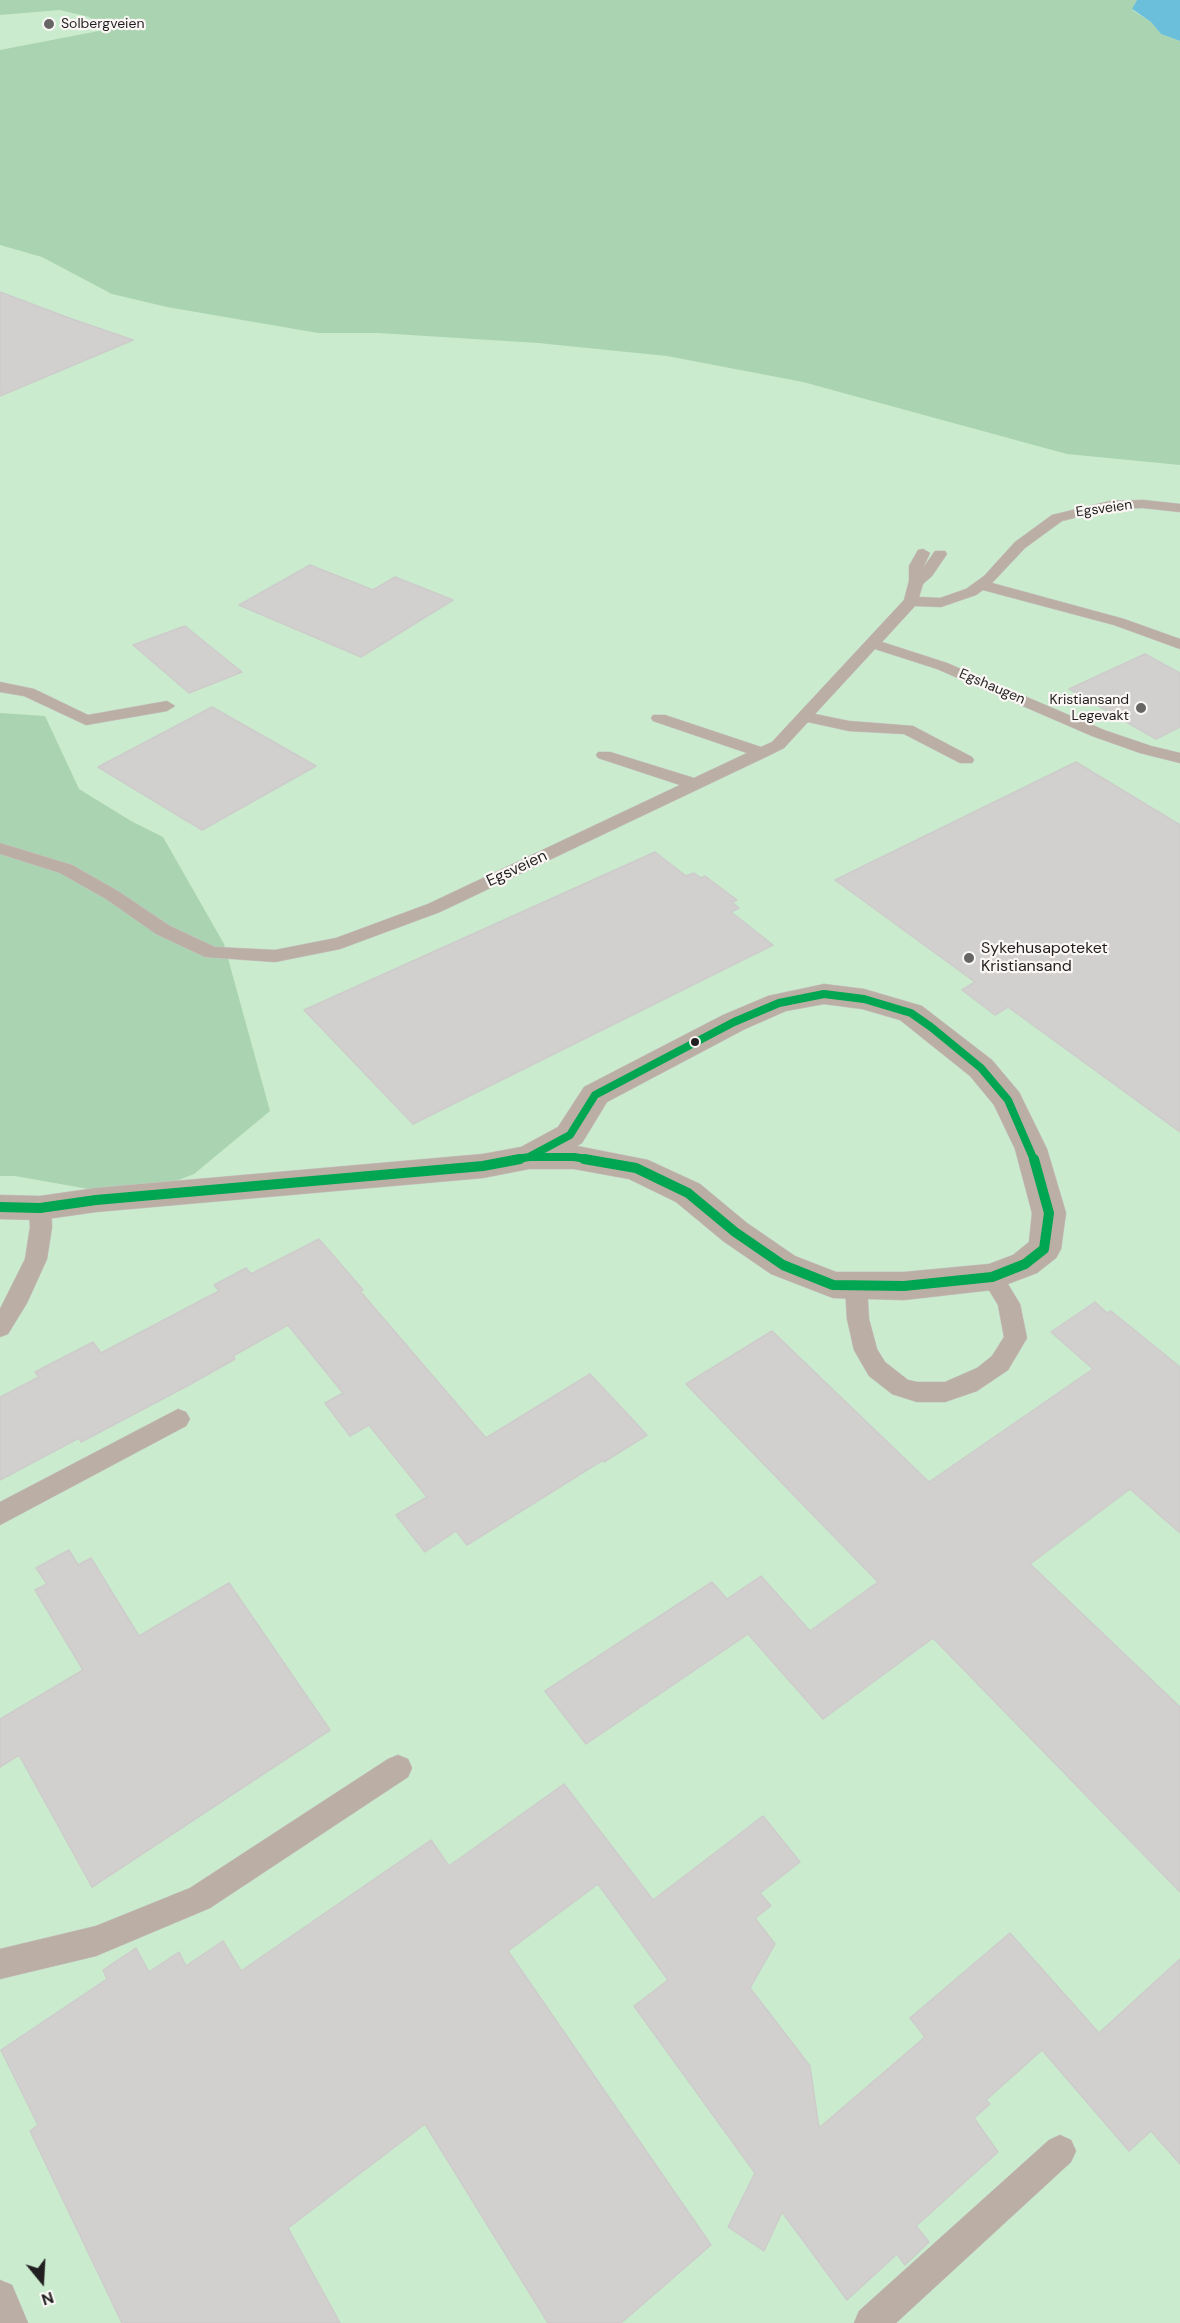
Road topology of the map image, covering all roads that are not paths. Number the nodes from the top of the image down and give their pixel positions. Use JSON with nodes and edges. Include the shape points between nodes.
{"nodes":[{"id":1,"x":1180,"y":508,"type":"edge"},
{"id":2,"x":923,"y":554,"type":"dead end"},
{"id":3,"x":940,"y":554,"type":"dead end"},
{"id":4,"x":916,"y":581,"type":"junction"},
{"id":5,"x":982,"y":585,"type":"junction"},
{"id":6,"x":911,"y":601,"type":"junction"},
{"id":7,"x":871,"y":643,"type":"junction"},
{"id":8,"x":1180,"y":644,"type":"edge"},
{"id":9,"x":0,"y":687,"type":"edge"},
{"id":10,"x":167,"y":706,"type":"dead end"},
{"id":11,"x":803,"y":716,"type":"junction"},
{"id":12,"x":659,"y":718,"type":"dead end"},
{"id":13,"x":762,"y":753,"type":"junction"},
{"id":14,"x":604,"y":755,"type":"dead end"},
{"id":15,"x":1180,"y":758,"type":"edge"},
{"id":16,"x":966,"y":760,"type":"dead end"},
{"id":17,"x":696,"y":784,"type":"junction"},
{"id":18,"x":0,"y":849,"type":"edge"},
{"id":19,"x":529,"y":1157,"type":"junction"},
{"id":20,"x":0,"y":1207,"type":"edge"},
{"id":21,"x":40,"y":1208,"type":"junction"},
{"id":22,"x":992,"y":1277,"type":"junction"},
{"id":23,"x":856,"y":1286,"type":"junction"},
{"id":24,"x":0,"y":1328,"type":"edge"},
{"id":25,"x":178,"y":1419,"type":"dead end"},
{"id":26,"x":0,"y":1514,"type":"edge"},
{"id":27,"x":398,"y":1768,"type":"dead end"},
{"id":28,"x":0,"y":1964,"type":"edge"},
{"id":29,"x":1060,"y":2151,"type":"dead end"},
{"id":30,"x":0,"y":2296,"type":"edge"},
{"id":31,"x":11,"y":2323,"type":"edge"},
{"id":32,"x":871,"y":2323,"type":"edge"}],
"edges":[{"from":1,"to":5,"type":"lane","name":"Egsveien","via":[[1122,504],[1067,515],[1039,529]]},
{"from":2,"to":4,"type":"lane","via":[[916,566]]},
{"from":3,"to":4,"type":"lane"},
{"from":4,"to":6,"type":"lane"},
{"from":5,"to":6,"type":"lane","name":"Egsveien","via":[[941,603]]},
{"from":5,"to":8,"type":"lane","via":[[1119,622]]},
{"from":6,"to":7,"type":"lane","name":"Egsveien"},
{"from":7,"to":11,"type":"lane","name":"Egsveien"},
{"from":7,"to":15,"type":"lane","name":"Egshaugen","via":[[942,666],[1098,733]]},
{"from":9,"to":10,"type":"lane","via":[[28,692],[86,720]]},
{"from":11,"to":13,"type":"lane","name":"Egsveien","via":[[778,745]]},
{"from":11,"to":16,"type":"lane","via":[[849,726],[907,729]]},
{"from":12,"to":13,"type":"lane"},
{"from":13,"to":17,"type":"lane","name":"Egsveien"},
{"from":14,"to":17,"type":"lane"},
{"from":17,"to":18,"type":"lane","name":"Egsveien","via":[[434,908],[340,943],[275,956],[212,952],[163,930],[66,869]]},
{"from":19,"to":21,"type":"street","via":[[483,1166]]},
{"from":19,"to":22,"type":"street","via":[[570,1135],[595,1095],[734,1022],[779,1003],[824,994],[864,999],[910,1013],[981,1068],[1008,1100],[1031,1149],[1049,1214],[1044,1249],[1025,1264]]},
{"from":19,"to":23,"type":"street","via":[[574,1157],[636,1168],[688,1193],[783,1265],[833,1285]]},
{"from":20,"to":21,"type":"street"},
{"from":21,"to":24,"type":"lane","via":[[36,1259]]},
{"from":22,"to":23,"type":"street","via":[[904,1286]]},
{"from":22,"to":23,"type":"lane","via":[[1009,1304],[1016,1338],[1000,1363],[985,1375],[945,1392],[917,1392],[900,1387],[877,1369],[866,1350],[858,1319]]},
{"from":25,"to":26,"type":"lane"},
{"from":27,"to":28,"type":"lane","via":[[200,1898],[96,1941]]},
{"from":29,"to":32,"type":"lane"},
{"from":30,"to":31,"type":"lane"}]}
